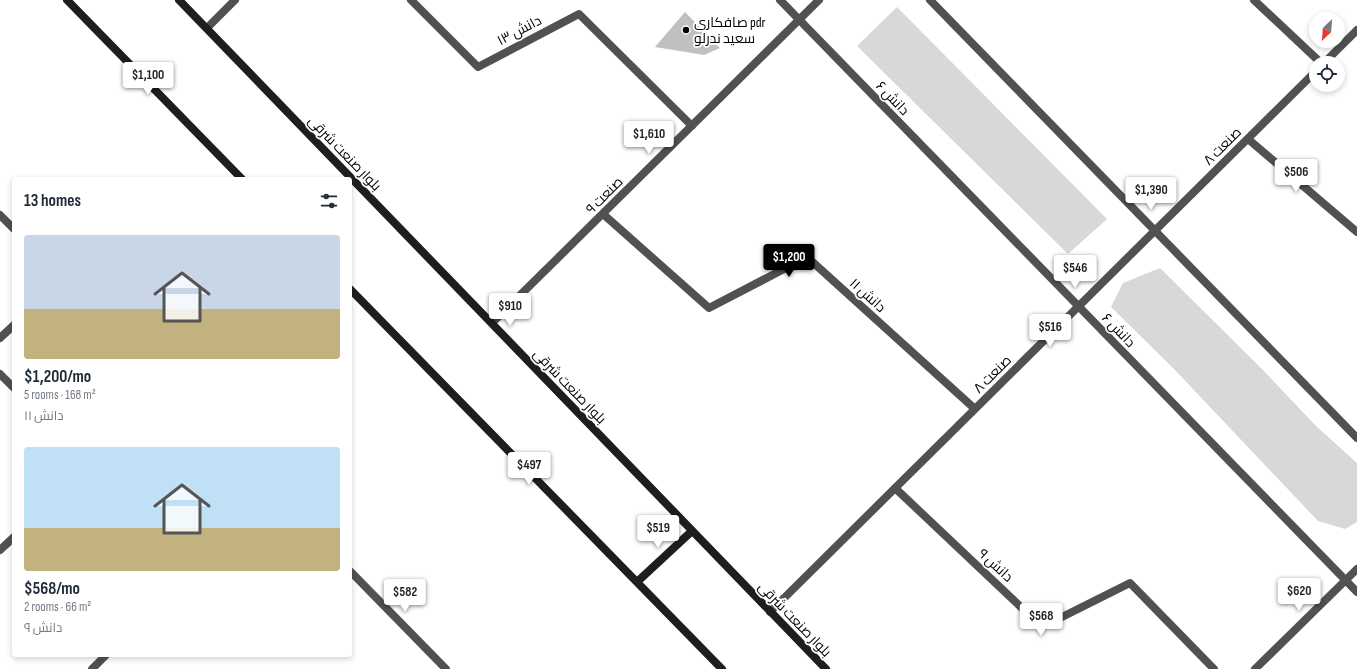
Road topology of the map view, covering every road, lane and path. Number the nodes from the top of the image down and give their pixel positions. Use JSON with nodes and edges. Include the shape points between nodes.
{"nodes":[{"id":1,"x":67,"y":0,"type":"edge"},
{"id":2,"x":179,"y":0,"type":"edge"},
{"id":3,"x":235,"y":0,"type":"edge"},
{"id":4,"x":411,"y":0,"type":"edge"},
{"id":5,"x":780,"y":0,"type":"edge"},
{"id":6,"x":819,"y":0,"type":"edge"},
{"id":7,"x":930,"y":0,"type":"edge"},
{"id":8,"x":1254,"y":0,"type":"edge"},
{"id":9,"x":799,"y":20,"type":"junction"},
{"id":10,"x":207,"y":28,"type":"junction"},
{"id":11,"x":1357,"y":30,"type":"edge"},
{"id":12,"x":1314,"y":56,"type":"edge"},
{"id":13,"x":1329,"y":56,"type":"edge"},
{"id":14,"x":1309,"y":78,"type":"edge"},
{"id":15,"x":692,"y":126,"type":"junction"},
{"id":16,"x":1248,"y":139,"type":"junction"},
{"id":17,"x":240,"y":177,"type":"edge"},
{"id":18,"x":350,"y":177,"type":"edge"},
{"id":19,"x":352,"y":179,"type":"edge"},
{"id":20,"x":0,"y":214,"type":"edge"},
{"id":21,"x":603,"y":214,"type":"junction"},
{"id":22,"x":12,"y":227,"type":"edge"},
{"id":23,"x":1156,"y":230,"type":"junction"},
{"id":24,"x":1357,"y":232,"type":"edge"},
{"id":25,"x":352,"y":291,"type":"edge"},
{"id":26,"x":1078,"y":307,"type":"junction"},
{"id":27,"x":492,"y":324,"type":"junction"},
{"id":28,"x":12,"y":327,"type":"edge"},
{"id":29,"x":0,"y":338,"type":"edge"},
{"id":30,"x":0,"y":374,"type":"edge"},
{"id":31,"x":12,"y":386,"type":"edge"},
{"id":32,"x":975,"y":409,"type":"junction"},
{"id":33,"x":1357,"y":438,"type":"edge"},
{"id":34,"x":895,"y":488,"type":"junction"},
{"id":35,"x":692,"y":531,"type":"junction"},
{"id":36,"x":12,"y":538,"type":"edge"},
{"id":37,"x":0,"y":550,"type":"edge"},
{"id":38,"x":1357,"y":569,"type":"edge"},
{"id":39,"x":352,"y":573,"type":"edge"},
{"id":40,"x":1346,"y":580,"type":"junction"},
{"id":41,"x":637,"y":582,"type":"junction"},
{"id":42,"x":1357,"y":592,"type":"edge"},
{"id":43,"x":770,"y":612,"type":"junction"},
{"id":44,"x":104,"y":657,"type":"edge"},
{"id":45,"x":92,"y":669,"type":"edge"},
{"id":46,"x":446,"y":669,"type":"edge"},
{"id":47,"x":722,"y":669,"type":"edge"},
{"id":48,"x":826,"y":669,"type":"edge"},
{"id":49,"x":1214,"y":669,"type":"edge"},
{"id":50,"x":1255,"y":669,"type":"edge"}],
"edges":[{"from":1,"to":17,"type":"main road"},
{"from":2,"to":10,"type":"main road","name":"بلوار صنعت شرقی"},
{"from":3,"to":10,"type":"street"},
{"from":4,"to":15,"type":"street","name":"دانش ۱۳","via":[[478,67],[579,14]]},
{"from":5,"to":9,"type":"street","name":"دانش ۶"},
{"from":6,"to":9,"type":"street","name":"صنعت ۹"},
{"from":7,"to":23,"type":"street"},
{"from":8,"to":12,"type":"street"},
{"from":9,"to":15,"type":"street","name":"صنعت ۹"},
{"from":9,"to":26,"type":"street","name":"دانش ۶"},
{"from":10,"to":18,"type":"main road","name":"بلوار صنعت شرقی"},
{"from":11,"to":13,"type":"street"},
{"from":14,"to":16,"type":"street","name":"صنعت ۸"},
{"from":15,"to":21,"type":"street","name":"صنعت ۹"},
{"from":16,"to":23,"type":"street","name":"صنعت ۸"},
{"from":16,"to":24,"type":"street"},
{"from":19,"to":27,"type":"main road","name":"بلوار صنعت شرقی"},
{"from":20,"to":22,"type":"street"},
{"from":21,"to":27,"type":"street","name":"صنعت ۹"},
{"from":21,"to":32,"type":"street","name":"دانش ۱۱","via":[[709,308],[807,257]]},
{"from":23,"to":26,"type":"street","name":"صنعت ۸"},
{"from":23,"to":33,"type":"street"},
{"from":25,"to":41,"type":"main road"},
{"from":26,"to":32,"type":"street","name":"صنعت ۸"},
{"from":26,"to":40,"type":"street","name":"دانش ۶"},
{"from":27,"to":35,"type":"main road","name":"بلوار صنعت شرقی"},
{"from":28,"to":29,"type":"street"},
{"from":30,"to":31,"type":"street"},
{"from":32,"to":34,"type":"street","name":"صنعت ۸"},
{"from":34,"to":43,"type":"street","name":"صنعت ۸"},
{"from":34,"to":49,"type":"street","name":"دانش ۹","via":[[1042,627],[1130,583]]},
{"from":35,"to":41,"type":"main road"},
{"from":35,"to":43,"type":"main road","name":"بلوار صنعت شرقی"},
{"from":36,"to":37,"type":"street"},
{"from":38,"to":40,"type":"street"},
{"from":39,"to":46,"type":"street"},
{"from":40,"to":42,"type":"street","name":"دانش ۶"},
{"from":40,"to":50,"type":"street"},
{"from":41,"to":47,"type":"main road"},
{"from":43,"to":48,"type":"main road","name":"بلوار صنعت شرقی"},
{"from":44,"to":45,"type":"street"}]}
